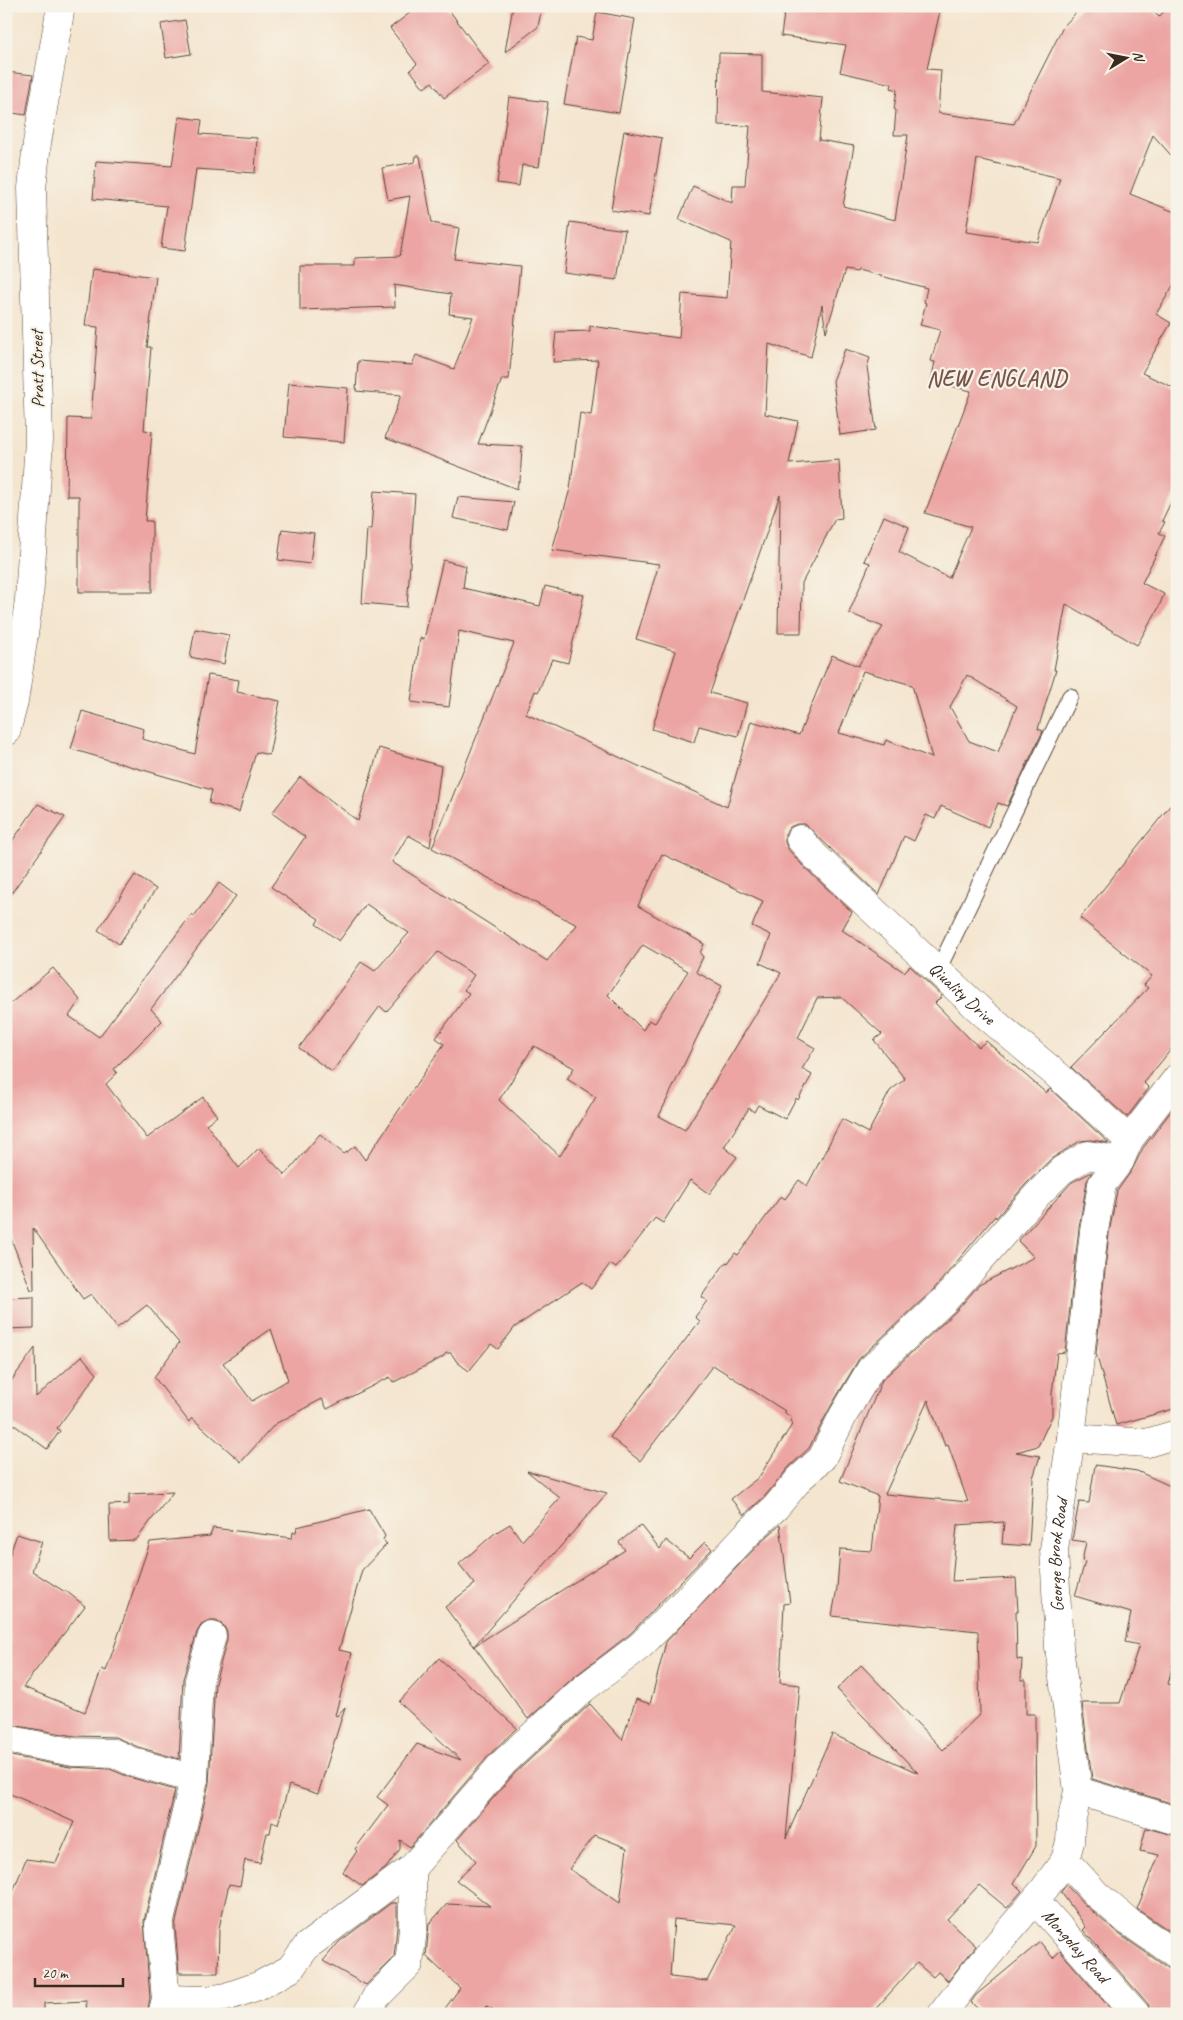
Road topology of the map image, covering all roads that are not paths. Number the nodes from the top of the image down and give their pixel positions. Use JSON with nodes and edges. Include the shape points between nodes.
{"nodes":[{"id":1,"x":61,"y":6,"type":"edge"},
{"id":2,"x":1070,"y":696,"type":"dead end"},
{"id":3,"x":6,"y":732,"type":"edge"},
{"id":4,"x":800,"y":839,"type":"dead end"},
{"id":5,"x":938,"y":970,"type":"junction"},
{"id":6,"x":1177,"y":1078,"type":"edge"},
{"id":7,"x":1125,"y":1150,"type":"junction"},
{"id":8,"x":1177,"y":1434,"type":"edge"},
{"id":9,"x":1070,"y":1438,"type":"junction"},
{"id":10,"x":212,"y":1636,"type":"dead end"},
{"id":11,"x":6,"y":1739,"type":"edge"},
{"id":12,"x":194,"y":1780,"type":"junction"},
{"id":13,"x":1078,"y":1791,"type":"junction"},
{"id":14,"x":1177,"y":1821,"type":"edge"},
{"id":15,"x":1065,"y":1860,"type":"junction"},
{"id":16,"x":412,"y":1868,"type":"junction"},
{"id":17,"x":1036,"y":1901,"type":"junction"},
{"id":18,"x":1177,"y":1955,"type":"edge"},
{"id":19,"x":164,"y":2007,"type":"edge"},
{"id":20,"x":367,"y":2014,"type":"edge"},
{"id":21,"x":942,"y":2014,"type":"edge"},
{"id":22,"x":1136,"y":2014,"type":"edge"}],
"edges":[{"from":1,"to":3,"type":"street","name":"Pratt Street","via":[[32,188],[39,440],[29,600],[14,702]]},
{"from":2,"to":5,"type":"lane"},
{"from":4,"to":5,"type":"street","name":"Qiuality Drive"},
{"from":5,"to":7,"type":"street","name":"Qiuality Drive","via":[[1056,1074]]},
{"from":6,"to":7,"type":"street","name":"George Brook Road"},
{"from":7,"to":9,"type":"street","name":"George Brook Road","via":[[1102,1184]]},
{"from":7,"to":16,"type":"street","via":[[1088,1154],[1062,1170],[1037,1195],[945,1300],[870,1370],[822,1458],[640,1646],[583,1689],[503,1763]]},
{"from":8,"to":9,"type":"street","via":[[1147,1443]]},
{"from":9,"to":13,"type":"street","name":"George Brook Road","via":[[1054,1550],[1059,1647]]},
{"from":10,"to":12,"type":"street","via":[[199,1680]]},
{"from":11,"to":12,"type":"street","via":[[73,1752],[114,1753]]},
{"from":12,"to":19,"type":"street","via":[[159,1925]]},
{"from":13,"to":14,"type":"street"},
{"from":13,"to":15,"type":"street","name":"George Brook Road"},
{"from":15,"to":17,"type":"street","name":"George Brook Road"},
{"from":15,"to":18,"type":"street","via":[[1129,1922]]},
{"from":16,"to":19,"type":"street","via":[[307,1946],[290,1969],[258,1986],[226,1997]]},
{"from":16,"to":20,"type":"street","via":[[413,1929],[409,1964],[376,1998]]},
{"from":17,"to":21,"type":"street","name":"George Brook Road"},
{"from":17,"to":22,"type":"street","name":"Mongolay Road"}]}
